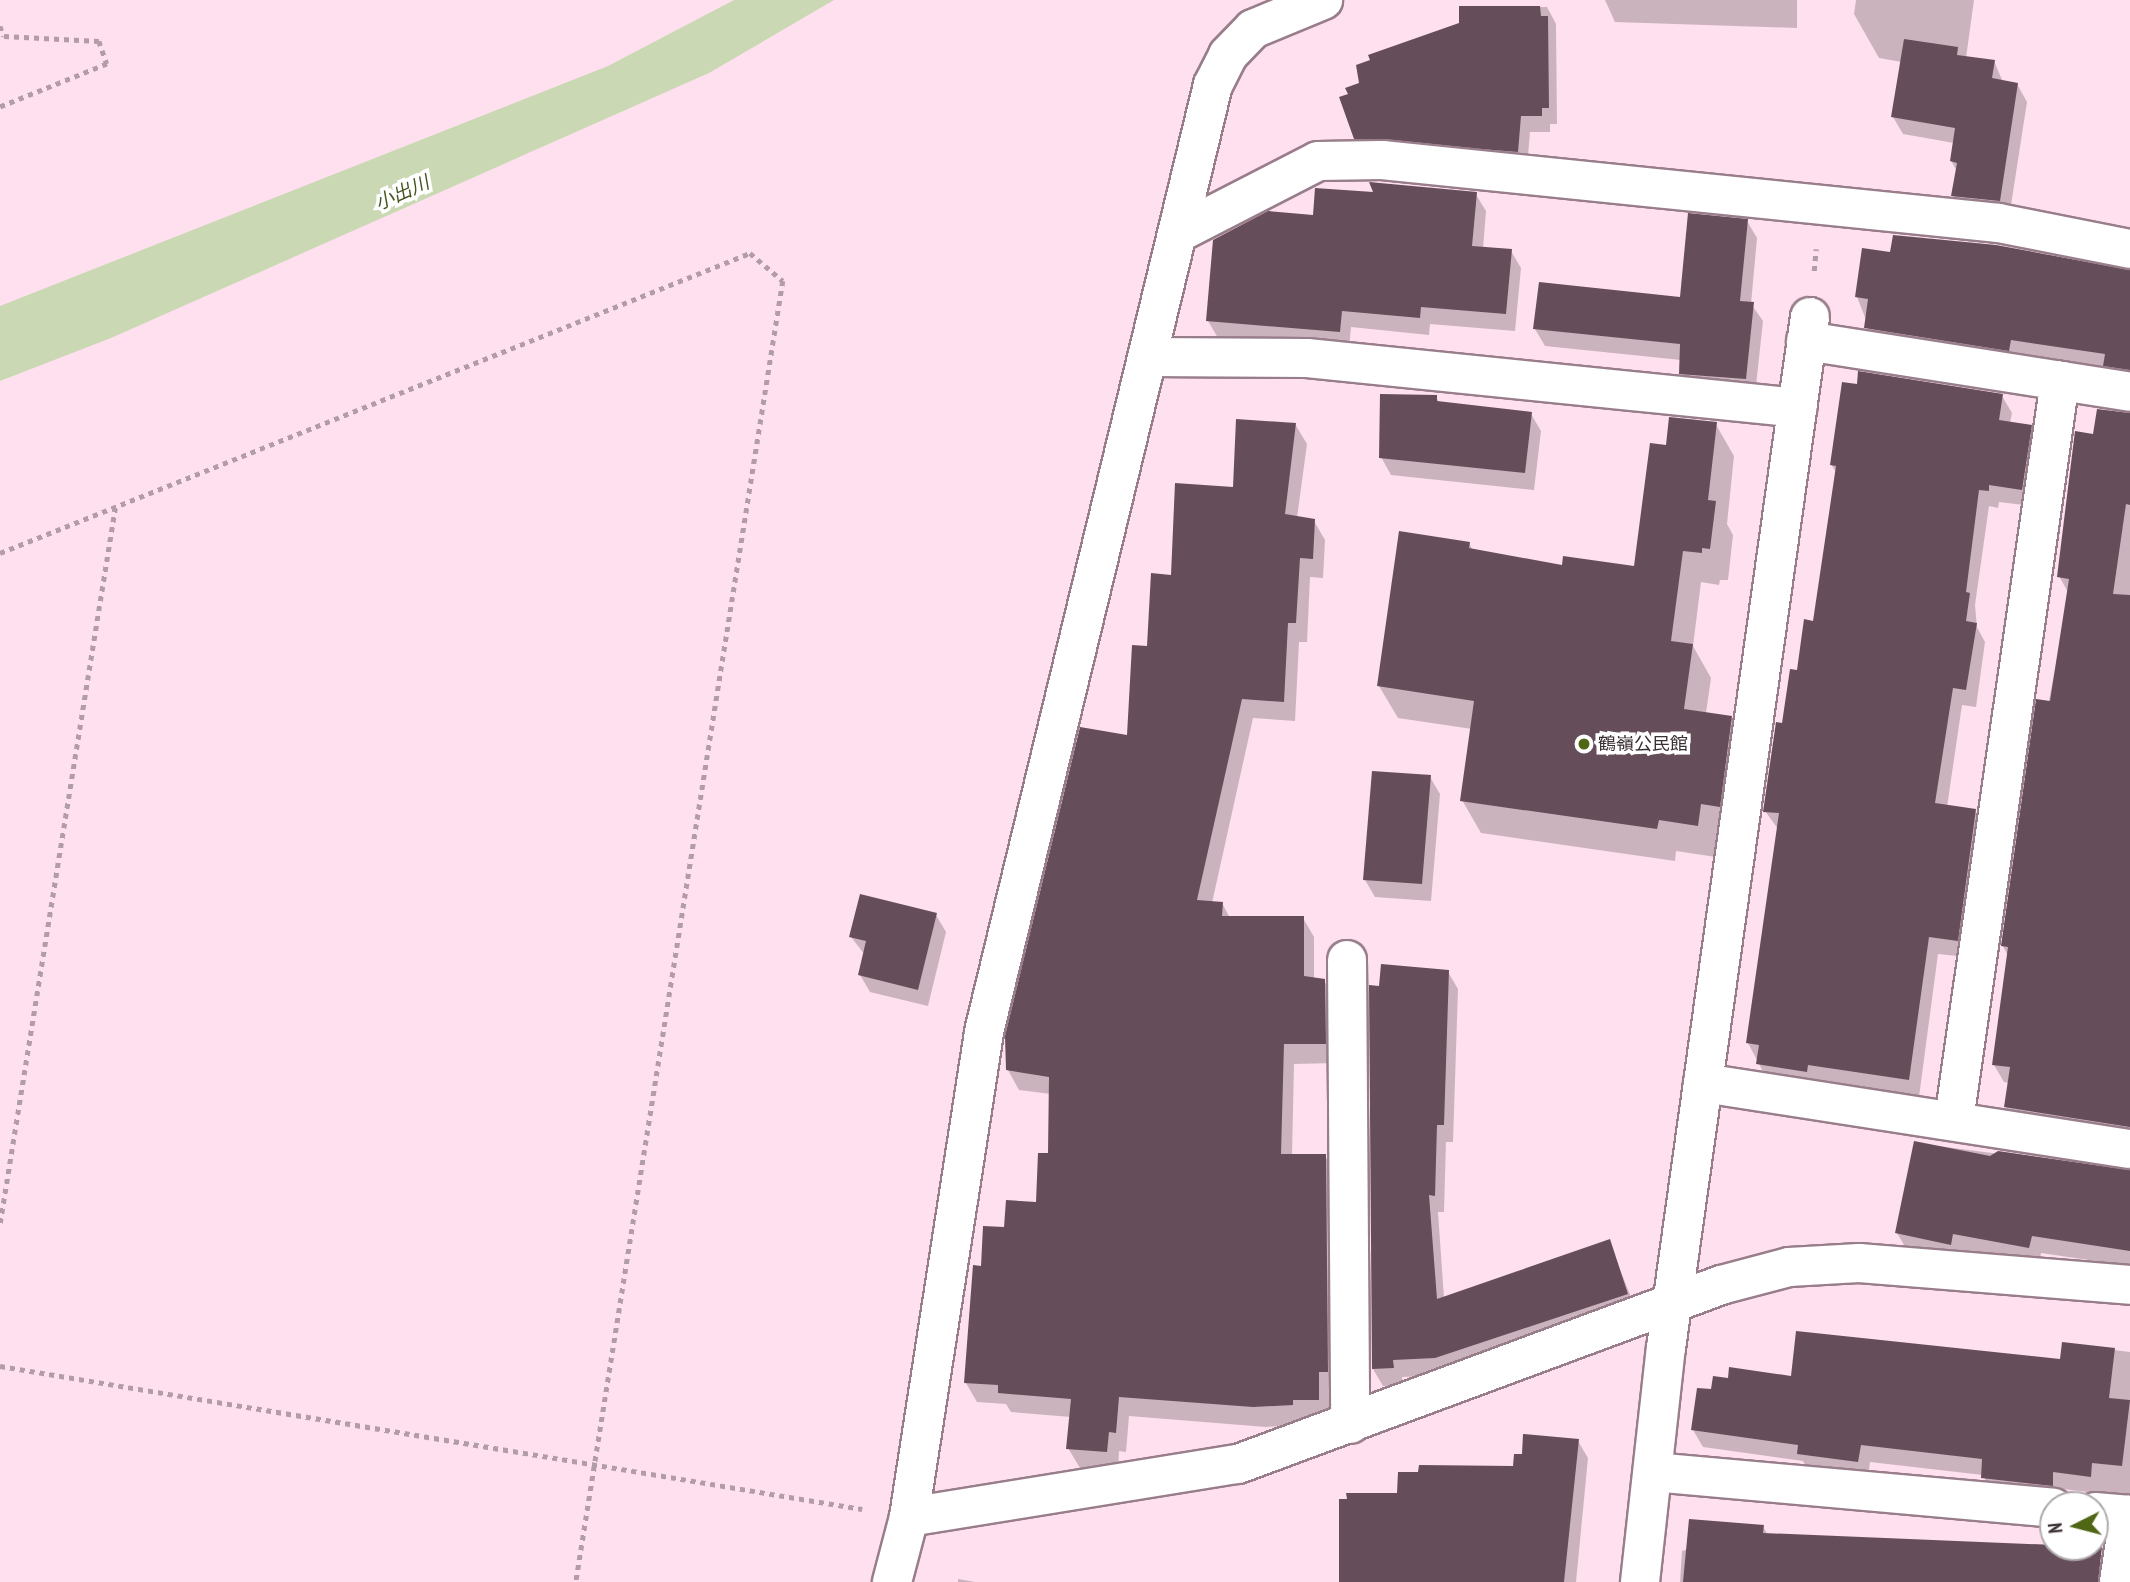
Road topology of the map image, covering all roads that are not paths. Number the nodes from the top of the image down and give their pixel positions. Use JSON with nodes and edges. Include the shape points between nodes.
{"nodes":[{"id":1,"x":1323,"y":0,"type":"edge"},
{"id":2,"x":1178,"y":233,"type":"junction"},
{"id":3,"x":2130,"y":249,"type":"edge"},
{"id":4,"x":1148,"y":357,"type":"junction"},
{"id":5,"x":2060,"y":381,"type":"junction"},
{"id":6,"x":2130,"y":391,"type":"edge"},
{"id":7,"x":1797,"y":408,"type":"junction"},
{"id":8,"x":1346,"y":960,"type":"dead end"},
{"id":9,"x":1703,"y":1083,"type":"junction"},
{"id":10,"x":1954,"y":1120,"type":"junction"},
{"id":11,"x":2130,"y":1149,"type":"edge"},
{"id":12,"x":2130,"y":1285,"type":"edge"},
{"id":13,"x":1674,"y":1305,"type":"junction"},
{"id":14,"x":1350,"y":1424,"type":"junction"},
{"id":15,"x":1653,"y":1472,"type":"junction"},
{"id":16,"x":2039,"y":1507,"type":"edge"},
{"id":17,"x":2118,"y":1514,"type":"edge"},
{"id":18,"x":909,"y":1517,"type":"junction"},
{"id":19,"x":892,"y":1582,"type":"edge"},
{"id":20,"x":1640,"y":1582,"type":"edge"},
{"id":21,"x":2119,"y":1582,"type":"edge"}],
"edges":[{"from":1,"to":2,"type":"street","via":[[1253,30],[1228,55],[1213,85]]},
{"from":2,"to":3,"type":"street","via":[[1318,161],[1382,160],[1999,223]]},
{"from":2,"to":4,"type":"street"},
{"from":4,"to":7,"type":"street","via":[[1307,358]]},
{"from":4,"to":18,"type":"street","via":[[984,1032]]},
{"from":5,"to":6,"type":"street"},
{"from":5,"to":7,"type":"street","via":[[1808,329]]},
{"from":5,"to":10,"type":"street"},
{"from":7,"to":9,"type":"street"},
{"from":8,"to":14,"type":"street"},
{"from":9,"to":10,"type":"street"},
{"from":9,"to":13,"type":"street"},
{"from":10,"to":11,"type":"street"},
{"from":12,"to":13,"type":"street","via":[[1859,1264],[1789,1267],[1721,1285]]},
{"from":13,"to":14,"type":"street"},
{"from":13,"to":15,"type":"street"},
{"from":14,"to":18,"type":"street","via":[[1238,1464]]},
{"from":15,"to":16,"type":"street"},
{"from":15,"to":20,"type":"street"},
{"from":17,"to":21,"type":"street"},
{"from":18,"to":19,"type":"street"}]}
